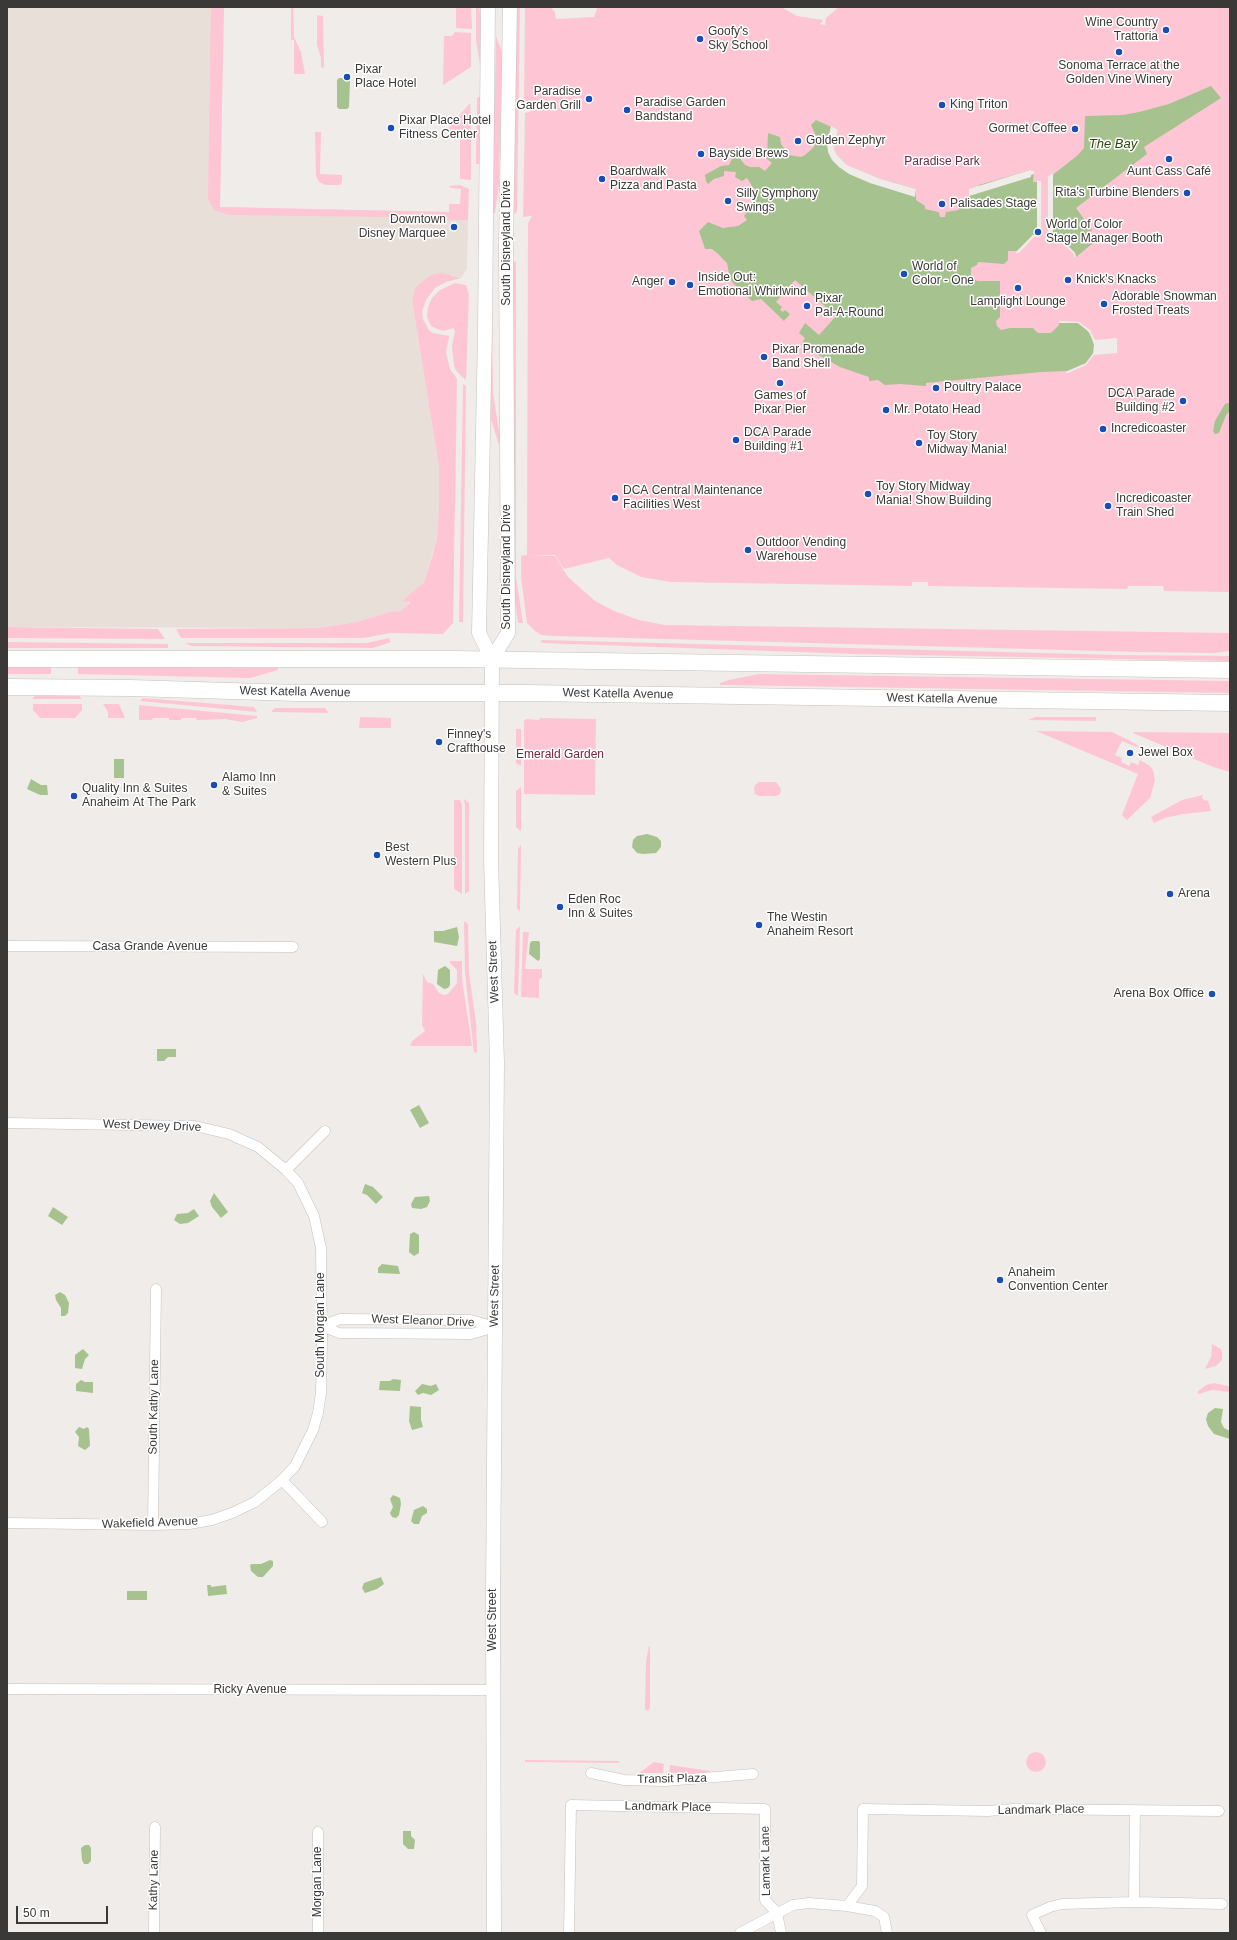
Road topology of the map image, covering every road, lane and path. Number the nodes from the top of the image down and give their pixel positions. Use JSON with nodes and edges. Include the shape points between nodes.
{"nodes":[{"id":1,"x":488,"y":7,"type":"edge"},
{"id":2,"x":510,"y":7,"type":"edge"},
{"id":3,"x":506,"y":244,"type":"junction"},
{"id":4,"x":485,"y":246,"type":"junction"},
{"id":5,"x":7,"y":658,"type":"edge"},
{"id":6,"x":492,"y":659,"type":"junction"},
{"id":7,"x":1230,"y":670,"type":"edge"},
{"id":8,"x":7,"y":687,"type":"edge"},
{"id":9,"x":492,"y":693,"type":"junction"},
{"id":10,"x":1230,"y":703,"type":"edge"},
{"id":11,"x":7,"y":946,"type":"edge"},
{"id":12,"x":293,"y":947,"type":"dead end"},
{"id":13,"x":7,"y":1123,"type":"edge"},
{"id":14,"x":325,"y":1131,"type":"dead end"},
{"id":15,"x":286,"y":1170,"type":"junction"},
{"id":16,"x":156,"y":1289,"type":"dead end"},
{"id":17,"x":322,"y":1326,"type":"junction"},
{"id":18,"x":495,"y":1327,"type":"junction"},
{"id":19,"x":282,"y":1480,"type":"junction"},
{"id":20,"x":322,"y":1522,"type":"dead end"},
{"id":21,"x":7,"y":1523,"type":"edge"},
{"id":22,"x":152,"y":1525,"type":"junction"},
{"id":23,"x":7,"y":1689,"type":"edge"},
{"id":24,"x":493,"y":1690,"type":"junction"},
{"id":25,"x":591,"y":1773,"type":"dead end"},
{"id":26,"x":753,"y":1774,"type":"dead end"},
{"id":27,"x":765,"y":1809,"type":"joint"},
{"id":28,"x":1135,"y":1810,"type":"junction"},
{"id":29,"x":1219,"y":1811,"type":"dead end"},
{"id":30,"x":155,"y":1827,"type":"dead end"},
{"id":31,"x":318,"y":1832,"type":"dead end"},
{"id":32,"x":1134,"y":1902,"type":"junction"},
{"id":33,"x":1222,"y":1904,"type":"dead end"},
{"id":34,"x":847,"y":1906,"type":"junction"},
{"id":35,"x":778,"y":1913,"type":"junction"},
{"id":36,"x":154,"y":1933,"type":"edge"},
{"id":37,"x":318,"y":1933,"type":"edge"},
{"id":38,"x":494,"y":1933,"type":"edge"},
{"id":39,"x":570,"y":1933,"type":"edge"},
{"id":40,"x":740,"y":1933,"type":"edge"},
{"id":41,"x":781,"y":1933,"type":"edge"},
{"id":42,"x":887,"y":1933,"type":"edge"},
{"id":43,"x":1041,"y":1933,"type":"edge"}],
"edges":[{"from":1,"to":4,"type":"main road","name":"South Disneyland Drive"},
{"from":2,"to":3,"type":"main road","name":"South Disneyland Drive"},
{"from":3,"to":4,"type":"main road"},
{"from":3,"to":6,"type":"main road","name":"South Disneyland Drive","via":[[508,633]]},
{"from":4,"to":6,"type":"main road","name":"South Disneyland Drive","via":[[479,633]]},
{"from":5,"to":6,"type":"main road"},
{"from":6,"to":7,"type":"main road"},
{"from":6,"to":9,"type":"main road","name":"West Street"},
{"from":8,"to":9,"type":"main road","name":"West Katella Avenue","via":[[297,693]]},
{"from":9,"to":10,"type":"main road","name":"West Katella Avenue"},
{"from":9,"to":18,"type":"main road","name":"West Street","via":[[491,896],[497,1063]]},
{"from":11,"to":12,"type":"street","name":"Casa Grande Avenue"},
{"from":13,"to":15,"type":"street","name":"West Dewey Drive","via":[[195,1126],[224,1132],[244,1140],[270,1156]]},
{"from":14,"to":15,"type":"street"},
{"from":15,"to":17,"type":"street","name":"South Morgan Lane","via":[[298,1184],[307,1201],[318,1231],[321,1248]]},
{"from":16,"to":22,"type":"street","name":"South Kathy Lane"},
{"from":17,"to":18,"type":"street","name":"West Eleanor Drive","via":[[347,1319],[471,1320]]},
{"from":17,"to":18,"type":"street","name":"West Eleanor Drive","via":[[339,1333],[471,1334]]},
{"from":17,"to":19,"type":"street","name":"South Morgan Lane","via":[[322,1376],[318,1412],[304,1450],[295,1466]]},
{"from":18,"to":24,"type":"main road","name":"West Street"},
{"from":19,"to":20,"type":"street"},
{"from":19,"to":22,"type":"street","name":"Wakefield Avenue","via":[[255,1502],[212,1520],[189,1524]]},
{"from":21,"to":22,"type":"street","name":"Wakefield Avenue"},
{"from":23,"to":24,"type":"street","name":"Ricky Avenue"},
{"from":24,"to":38,"type":"main road","name":"West Street"},
{"from":25,"to":26,"type":"street","name":"Transit Plaza","via":[[624,1780],[665,1781]]},
{"from":27,"to":35,"type":"street","name":"Lamark Lane","via":[[765,1900]]},
{"from":27,"to":39,"type":"street","name":"Landmark Place","via":[[571,1805]]},
{"from":28,"to":29,"type":"street","name":"Landmark Place"},
{"from":28,"to":32,"type":"street"},
{"from":28,"to":34,"type":"street","name":"Landmark Place","via":[[863,1809],[862,1886]]},
{"from":30,"to":36,"type":"street","name":"Kathy Lane"},
{"from":31,"to":37,"type":"street","name":"Morgan Lane"},
{"from":32,"to":33,"type":"street"},
{"from":32,"to":43,"type":"street","via":[[1062,1904],[1050,1907],[1032,1915]]},
{"from":34,"to":35,"type":"street","via":[[799,1904]]},
{"from":34,"to":42,"type":"street","via":[[880,1914],[884,1917]]},
{"from":35,"to":40,"type":"street"},
{"from":35,"to":41,"type":"street","name":"Lamark Lane"}]}
